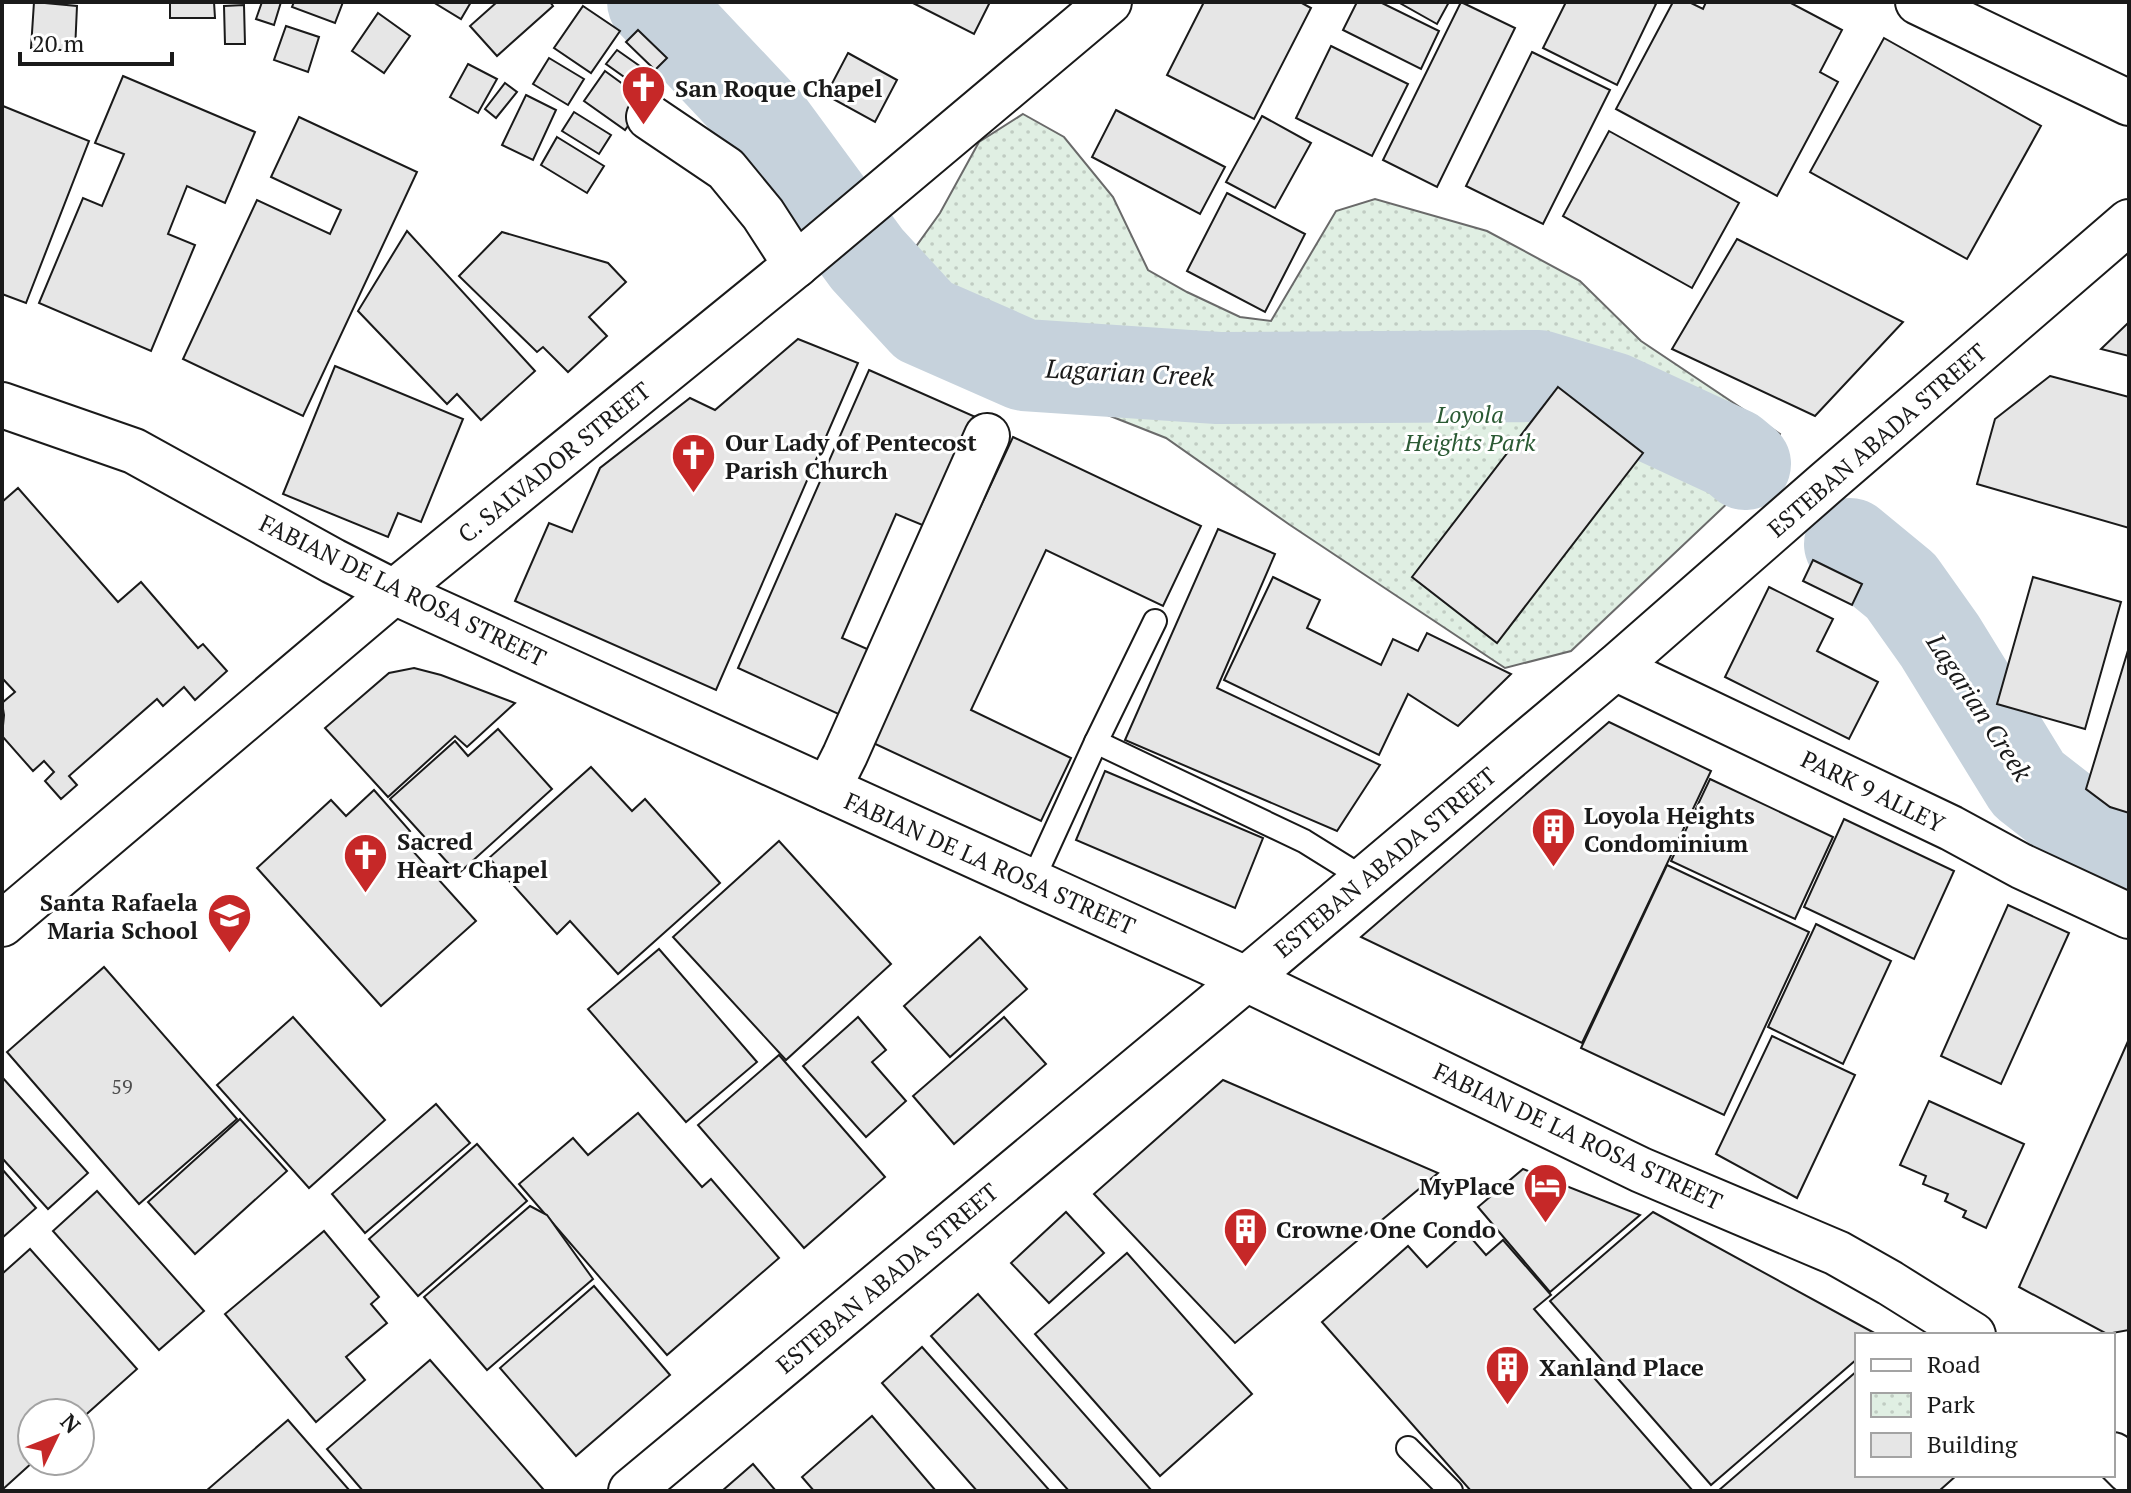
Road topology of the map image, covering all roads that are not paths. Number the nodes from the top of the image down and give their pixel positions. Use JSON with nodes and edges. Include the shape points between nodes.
{"nodes":[{"id":1,"x":1109,"y":2,"type":"edge"},
{"id":2,"x":1918,"y":2,"type":"edge"},
{"id":3,"x":2129,"y":103,"type":"edge"},
{"id":4,"x":649,"y":117,"type":"dead end"},
{"id":5,"x":2129,"y":222,"type":"edge"},
{"id":6,"x":796,"y":265,"type":"junction"},
{"id":7,"x":2,"y":405,"type":"edge"},
{"id":8,"x":987,"y":436,"type":"dead end"},
{"id":9,"x":394,"y":592,"type":"junction"},
{"id":10,"x":1155,"y":621,"type":"dead end"},
{"id":11,"x":1615,"y":668,"type":"junction"},
{"id":12,"x":1096,"y":742,"type":"junction"},
{"id":13,"x":828,"y":789,"type":"junction"},
{"id":14,"x":1365,"y":879,"type":"junction"},
{"id":15,"x":1032,"y":882,"type":"junction"},
{"id":16,"x":2118,"y":911,"type":"edge"},
{"id":17,"x":2,"y":924,"type":"edge"},
{"id":18,"x":1246,"y":979,"type":"junction"},
{"id":19,"x":1970,"y":1333,"type":"edge"},
{"id":20,"x":1408,"y":1448,"type":"dead end"},
{"id":21,"x":631,"y":1491,"type":"edge"},
{"id":22,"x":1451,"y":1491,"type":"edge"}],
"edges":[{"from":1,"to":6,"type":"street","name":"C. SALVADOR STREET"},
{"from":2,"to":3,"type":"street"},
{"from":4,"to":6,"type":"street","via":[[726,169]]},
{"from":5,"to":11,"type":"street","name":"ESTEBAN ABADA STREET"},
{"from":6,"to":9,"type":"street","name":"C. SALVADOR STREET"},
{"from":7,"to":9,"type":"street","name":"FABIAN DE LA ROSA STREET","via":[[134,451]]},
{"from":8,"to":13,"type":"street"},
{"from":9,"to":13,"type":"street","name":"FABIAN DE LA ROSA STREET"},
{"from":9,"to":17,"type":"street","name":"C. SALVADOR STREET"},
{"from":10,"to":12,"type":"lane"},
{"from":11,"to":14,"type":"street","name":"ESTEBAN ABADA STREET"},
{"from":11,"to":16,"type":"street","name":"PARK 9 ALLEY"},
{"from":12,"to":14,"type":"lane","via":[[1304,841]]},
{"from":12,"to":15,"type":"lane"},
{"from":13,"to":15,"type":"street","name":"FABIAN DE LA ROSA STREET"},
{"from":14,"to":18,"type":"street","name":"ESTEBAN ABADA STREET"},
{"from":15,"to":18,"type":"street","name":"FABIAN DE LA ROSA STREET"},
{"from":18,"to":19,"type":"street","name":"FABIAN DE LA ROSA STREET","via":[[1641,1170],[1837,1253]]},
{"from":18,"to":21,"type":"street","name":"ESTEBAN ABADA STREET"},
{"from":20,"to":22,"type":"lane"}]}
